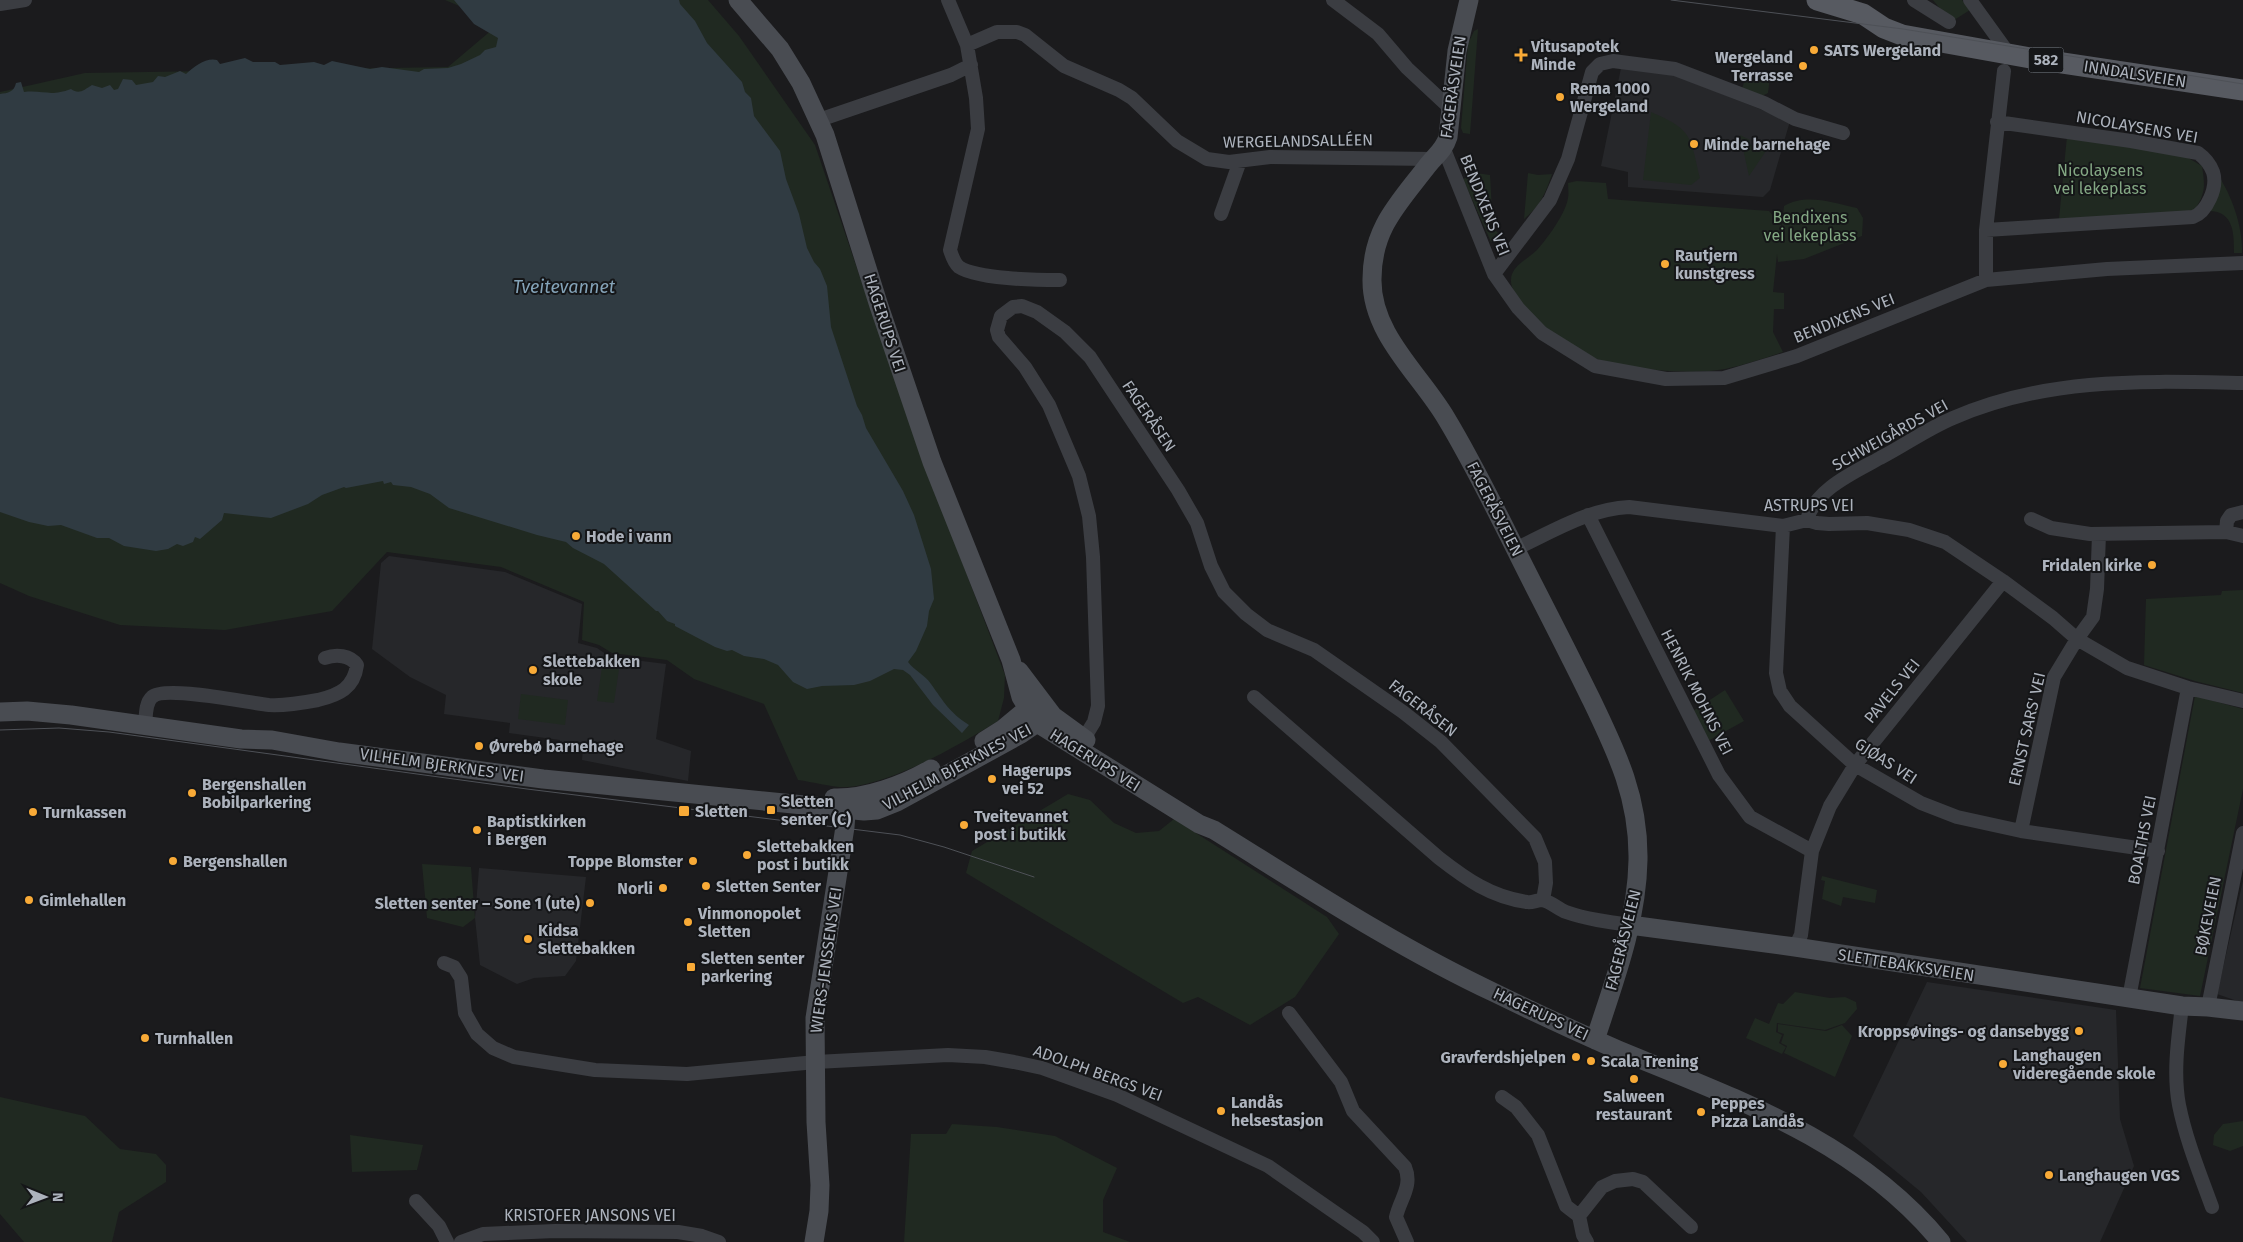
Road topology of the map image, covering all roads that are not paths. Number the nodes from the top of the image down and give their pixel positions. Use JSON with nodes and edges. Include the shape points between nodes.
{"nodes":[{"id":1,"x":25,"y":0,"type":"edge"},
{"id":2,"x":738,"y":0,"type":"edge"},
{"id":3,"x":948,"y":0,"type":"edge"},
{"id":4,"x":1333,"y":0,"type":"edge"},
{"id":5,"x":1469,"y":0,"type":"edge"},
{"id":6,"x":1817,"y":0,"type":"edge"},
{"id":7,"x":1914,"y":0,"type":"edge"},
{"id":8,"x":1970,"y":0,"type":"edge"},
{"id":9,"x":0,"y":4,"type":"edge"},
{"id":10,"x":1949,"y":22,"type":"dead end"},
{"id":11,"x":967,"y":45,"type":"junction"},
{"id":12,"x":2006,"y":63,"type":"junction"},
{"id":13,"x":971,"y":65,"type":"junction"},
{"id":14,"x":2243,"y":90,"type":"edge"},
{"id":15,"x":1452,"y":110,"type":"junction"},
{"id":16,"x":819,"y":120,"type":"junction"},
{"id":17,"x":1997,"y":122,"type":"junction"},
{"id":18,"x":1843,"y":133,"type":"dead end"},
{"id":19,"x":1438,"y":154,"type":"junction"},
{"id":20,"x":1240,"y":161,"type":"junction"},
{"id":21,"x":1221,"y":214,"type":"dead end"},
{"id":22,"x":1986,"y":230,"type":"junction"},
{"id":23,"x":2243,"y":263,"type":"edge"},
{"id":24,"x":1494,"y":274,"type":"junction"},
{"id":25,"x":1060,"y":280,"type":"dead end"},
{"id":26,"x":1986,"y":280,"type":"junction"},
{"id":27,"x":2243,"y":383,"type":"edge"},
{"id":28,"x":2243,"y":512,"type":"edge"},
{"id":29,"x":1588,"y":515,"type":"junction"},
{"id":30,"x":2031,"y":519,"type":"dead end"},
{"id":31,"x":1807,"y":520,"type":"junction"},
{"id":32,"x":1783,"y":526,"type":"junction"},
{"id":33,"x":2226,"y":532,"type":"junction"},
{"id":34,"x":2099,"y":534,"type":"junction"},
{"id":35,"x":2243,"y":536,"type":"edge"},
{"id":36,"x":1515,"y":549,"type":"junction"},
{"id":37,"x":2003,"y":581,"type":"junction"},
{"id":38,"x":2077,"y":639,"type":"junction"},
{"id":39,"x":324,"y":658,"type":"dead end"},
{"id":40,"x":2188,"y":688,"type":"junction"},
{"id":41,"x":1254,"y":698,"type":"dead end"},
{"id":42,"x":2243,"y":701,"type":"edge"},
{"id":43,"x":0,"y":712,"type":"edge"},
{"id":44,"x":1036,"y":713,"type":"junction"},
{"id":45,"x":145,"y":726,"type":"junction"},
{"id":46,"x":1081,"y":744,"type":"junction"},
{"id":47,"x":1855,"y":765,"type":"junction"},
{"id":48,"x":847,"y":804,"type":"junction"},
{"id":49,"x":2021,"y":831,"type":"junction"},
{"id":50,"x":2243,"y":833,"type":"edge"},
{"id":51,"x":1812,"y":851,"type":"junction"},
{"id":52,"x":2158,"y":851,"type":"junction"},
{"id":53,"x":1542,"y":900,"type":"junction"},
{"id":54,"x":1630,"y":925,"type":"junction"},
{"id":55,"x":1796,"y":947,"type":"junction"},
{"id":56,"x":444,"y":964,"type":"dead end"},
{"id":57,"x":2129,"y":998,"type":"junction"},
{"id":58,"x":2182,"y":1006,"type":"junction"},
{"id":59,"x":2208,"y":1007,"type":"junction"},
{"id":60,"x":2243,"y":1011,"type":"edge"},
{"id":61,"x":1289,"y":1013,"type":"dead end"},
{"id":62,"x":1595,"y":1040,"type":"junction"},
{"id":63,"x":816,"y":1062,"type":"junction"},
{"id":64,"x":1502,"y":1097,"type":"dead end"},
{"id":65,"x":416,"y":1201,"type":"dead end"},
{"id":66,"x":2212,"y":1207,"type":"dead end"},
{"id":67,"x":1578,"y":1216,"type":"junction"},
{"id":68,"x":1691,"y":1227,"type":"dead end"},
{"id":69,"x":447,"y":1242,"type":"edge"},
{"id":70,"x":462,"y":1242,"type":"edge"},
{"id":71,"x":719,"y":1242,"type":"edge"},
{"id":72,"x":814,"y":1242,"type":"edge"},
{"id":73,"x":1373,"y":1242,"type":"edge"},
{"id":74,"x":1407,"y":1242,"type":"edge"},
{"id":75,"x":1588,"y":1242,"type":"edge"},
{"id":76,"x":1941,"y":1242,"type":"edge"}],
"edges":[{"from":1,"to":9,"type":"street"},
{"from":2,"to":16,"type":"main road","name":"HAGERUPS VEI","via":[[780,49]]},
{"from":3,"to":11,"type":"street"},
{"from":4,"to":15,"type":"street","via":[[1378,34],[1407,68]]},
{"from":5,"to":15,"type":"main road","name":"FAGERÅSVEIEN","via":[[1457,51]]},
{"from":6,"to":12,"type":"main road","name":"INNDALSVEIEN","number":"582","via":[[1855,11],[1902,36]]},
{"from":7,"to":10,"type":"street"},
{"from":8,"to":12,"type":"street"},
{"from":11,"to":13,"type":"street"},
{"from":11,"to":20,"type":"street","name":"WERGELANDSALLÉEN","via":[[997,32],[1025,35],[1064,66],[1132,98],[1177,141],[1198,154],[1218,161]]},
{"from":12,"to":14,"type":"main road","name":"INNDALSVEIEN","number":"582"},
{"from":12,"to":17,"type":"street"},
{"from":13,"to":16,"type":"street","via":[[951,75]]},
{"from":13,"to":25,"type":"street","via":[[978,129],[952,233],[950,250],[954,262],[979,274],[1020,280]]},
{"from":15,"to":19,"type":"main road","name":"FAGERÅSVEIEN","via":[[1451,128]]},
{"from":16,"to":44,"type":"main road","name":"HAGERUPS VEI","via":[[932,462],[1011,660]]},
{"from":17,"to":22,"type":"street"},
{"from":17,"to":22,"type":"street","name":"NICOLAYSENS VEI","via":[[2198,153],[2206,158],[2213,172],[2213,184],[2205,207],[2197,216]]},
{"from":18,"to":24,"type":"street","name":"BENDIXENS VEI","via":[[1795,119],[1764,103],[1675,69],[1613,62],[1600,64],[1592,72],[1568,159],[1550,200]]},
{"from":19,"to":20,"type":"street","name":"WERGELANDSALLÉEN","via":[[1279,156]]},
{"from":19,"to":24,"type":"street","name":"BENDIXENS VEI"},
{"from":19,"to":36,"type":"main road","name":"FAGERÅSVEIEN","via":[[1388,216],[1381,230],[1372,279],[1374,298],[1382,326],[1446,417]]},
{"from":20,"to":21,"type":"street"},
{"from":22,"to":26,"type":"street"},
{"from":23,"to":26,"type":"street","name":"BENDIXENS VEI","via":[[2107,269]]},
{"from":24,"to":26,"type":"street","name":"BENDIXENS VEI","via":[[1518,308],[1542,333],[1595,366],[1666,380],[1724,378],[1797,356]]},
{"from":27,"to":31,"type":"street","name":"SCHWEIGÅRDS VEI","via":[[2111,382],[2051,389],[2002,400],[1934,427],[1867,466],[1825,494],[1810,509]]},
{"from":28,"to":33,"type":"street","via":[[2231,515],[2226,521]]},
{"from":29,"to":32,"type":"street","name":"ASTRUPS VEI","via":[[1610,508],[1629,507]]},
{"from":29,"to":36,"type":"street","name":"ASTRUPS VEI"},
{"from":29,"to":51,"type":"street","name":"HENRIK MOHNS VEI","via":[[1733,797],[1750,817]]},
{"from":30,"to":34,"type":"street","via":[[2052,528]]},
{"from":31,"to":32,"type":"street","name":"ASTRUPS VEI"},
{"from":31,"to":37,"type":"street","name":"ASTRUPS VEI","via":[[1823,524],[1867,523],[1909,530],[1945,542]]},
{"from":32,"to":47,"type":"street","name":"GJØAS VEI","via":[[1776,673],[1780,691],[1790,706]]},
{"from":33,"to":34,"type":"street"},
{"from":33,"to":35,"type":"street"},
{"from":34,"to":38,"type":"street","via":[[2098,589],[2093,617]]},
{"from":36,"to":54,"type":"main road","name":"FAGERÅSVEIEN","via":[[1572,660],[1628,781],[1636,822],[1638,860]]},
{"from":37,"to":38,"type":"street","name":"ASTRUPS VEI"},
{"from":37,"to":47,"type":"street","name":"PAVELS VEI"},
{"from":38,"to":40,"type":"street","name":"ASTRUPS VEI","via":[[2126,668]]},
{"from":38,"to":49,"type":"street","name":"ERNST SARS' VEI","via":[[2054,677]]},
{"from":39,"to":45,"type":"street","via":[[340,656],[354,660],[357,666],[353,682],[343,692],[305,702],[270,705],[161,693],[151,698],[148,704]]},
{"from":40,"to":42,"type":"street","name":"ASTRUPS VEI"},
{"from":40,"to":52,"type":"street","name":"BOALTHS VEI"},
{"from":41,"to":53,"type":"street","via":[[1471,883],[1514,900]]},
{"from":43,"to":45,"type":"main road","name":"VILHELM BJERKNES' VEI","via":[[71,714]]},
{"from":44,"to":46,"type":"main road","name":"HAGERUPS VEI","via":[[1061,723]]},
{"from":44,"to":48,"type":"main road","name":"VILHELM BJERKNES' VEI","via":[[1021,734],[897,802],[877,810]]},
{"from":45,"to":48,"type":"main road","name":"VILHELM BJERKNES' VEI","via":[[272,740],[543,779],[741,799]]},
{"from":46,"to":53,"type":"street","name":"FAGERÅSEN","via":[[1094,722],[1098,706],[1089,516],[1079,476],[1048,405],[1025,367],[999,337],[997,330],[1001,316],[1022,306],[1066,332],[1090,357],[1197,524],[1224,592],[1267,630],[1314,650],[1441,742],[1535,838],[1545,862],[1546,884]]},
{"from":46,"to":62,"type":"main road","name":"HAGERUPS VEI","via":[[1199,824],[1427,958]]},
{"from":47,"to":49,"type":"street","name":"GJØAS VEI","via":[[1921,803],[1957,817]]},
{"from":47,"to":51,"type":"street","name":"PAVELS VEI","via":[[1830,806]]},
{"from":48,"to":63,"type":"main road","name":"WIERS-JENSSENS VEI","via":[[815,1018]]},
{"from":49,"to":52,"type":"street","name":"GJØAS VEI"},
{"from":50,"to":59,"type":"street","name":"BØKEVEIEN"},
{"from":51,"to":55,"type":"street","name":"PAVELS VEI"},
{"from":52,"to":57,"type":"street","name":"BOALTHS VEI"},
{"from":53,"to":54,"type":"street","via":[[1566,912]]},
{"from":54,"to":55,"type":"main road","name":"SLETTEBAKKSVEIEN"},
{"from":54,"to":62,"type":"main road","name":"FAGERÅSVEIEN"},
{"from":55,"to":57,"type":"main road","name":"SLETTEBAKKSVEIEN"},
{"from":56,"to":63,"type":"street","name":"ADOLPH BERGS VEI","via":[[454,967],[461,978],[465,1013],[476,1034],[493,1048],[514,1057],[595,1070],[671,1073],[722,1072]]},
{"from":57,"to":58,"type":"main road","name":"SLETTEBAKKSVEIEN"},
{"from":58,"to":59,"type":"main road","name":"SLETTEBAKKSVEIEN"},
{"from":58,"to":66,"type":"street","via":[[2176,1054],[2179,1104]]},
{"from":59,"to":60,"type":"main road","name":"SLETTEBAKKSVEIEN"},
{"from":61,"to":74,"type":"street","via":[[1341,1082],[1353,1111],[1405,1168],[1408,1186],[1396,1217]]},
{"from":62,"to":76,"type":"main road","name":"HAGERUPS VEI","via":[[1799,1128],[1846,1156],[1890,1191]]},
{"from":63,"to":72,"type":"main road","name":"WIERS-JENSSENS VEI","via":[[820,1185]]},
{"from":63,"to":73,"type":"street","name":"ADOLPH BERGS VEI","via":[[948,1055],[985,1057],[1042,1068],[1124,1099],[1268,1166]]},
{"from":64,"to":67,"type":"street","via":[[1516,1107],[1538,1135],[1566,1206]]},
{"from":65,"to":69,"type":"street","via":[[439,1226]]},
{"from":67,"to":68,"type":"street","via":[[1602,1186],[1615,1180],[1633,1179],[1643,1182]]},
{"from":67,"to":75,"type":"street"},
{"from":70,"to":71,"type":"street","name":"KRISTOFER JANSONS VEI","via":[[483,1234],[555,1231],[678,1232]]}]}
